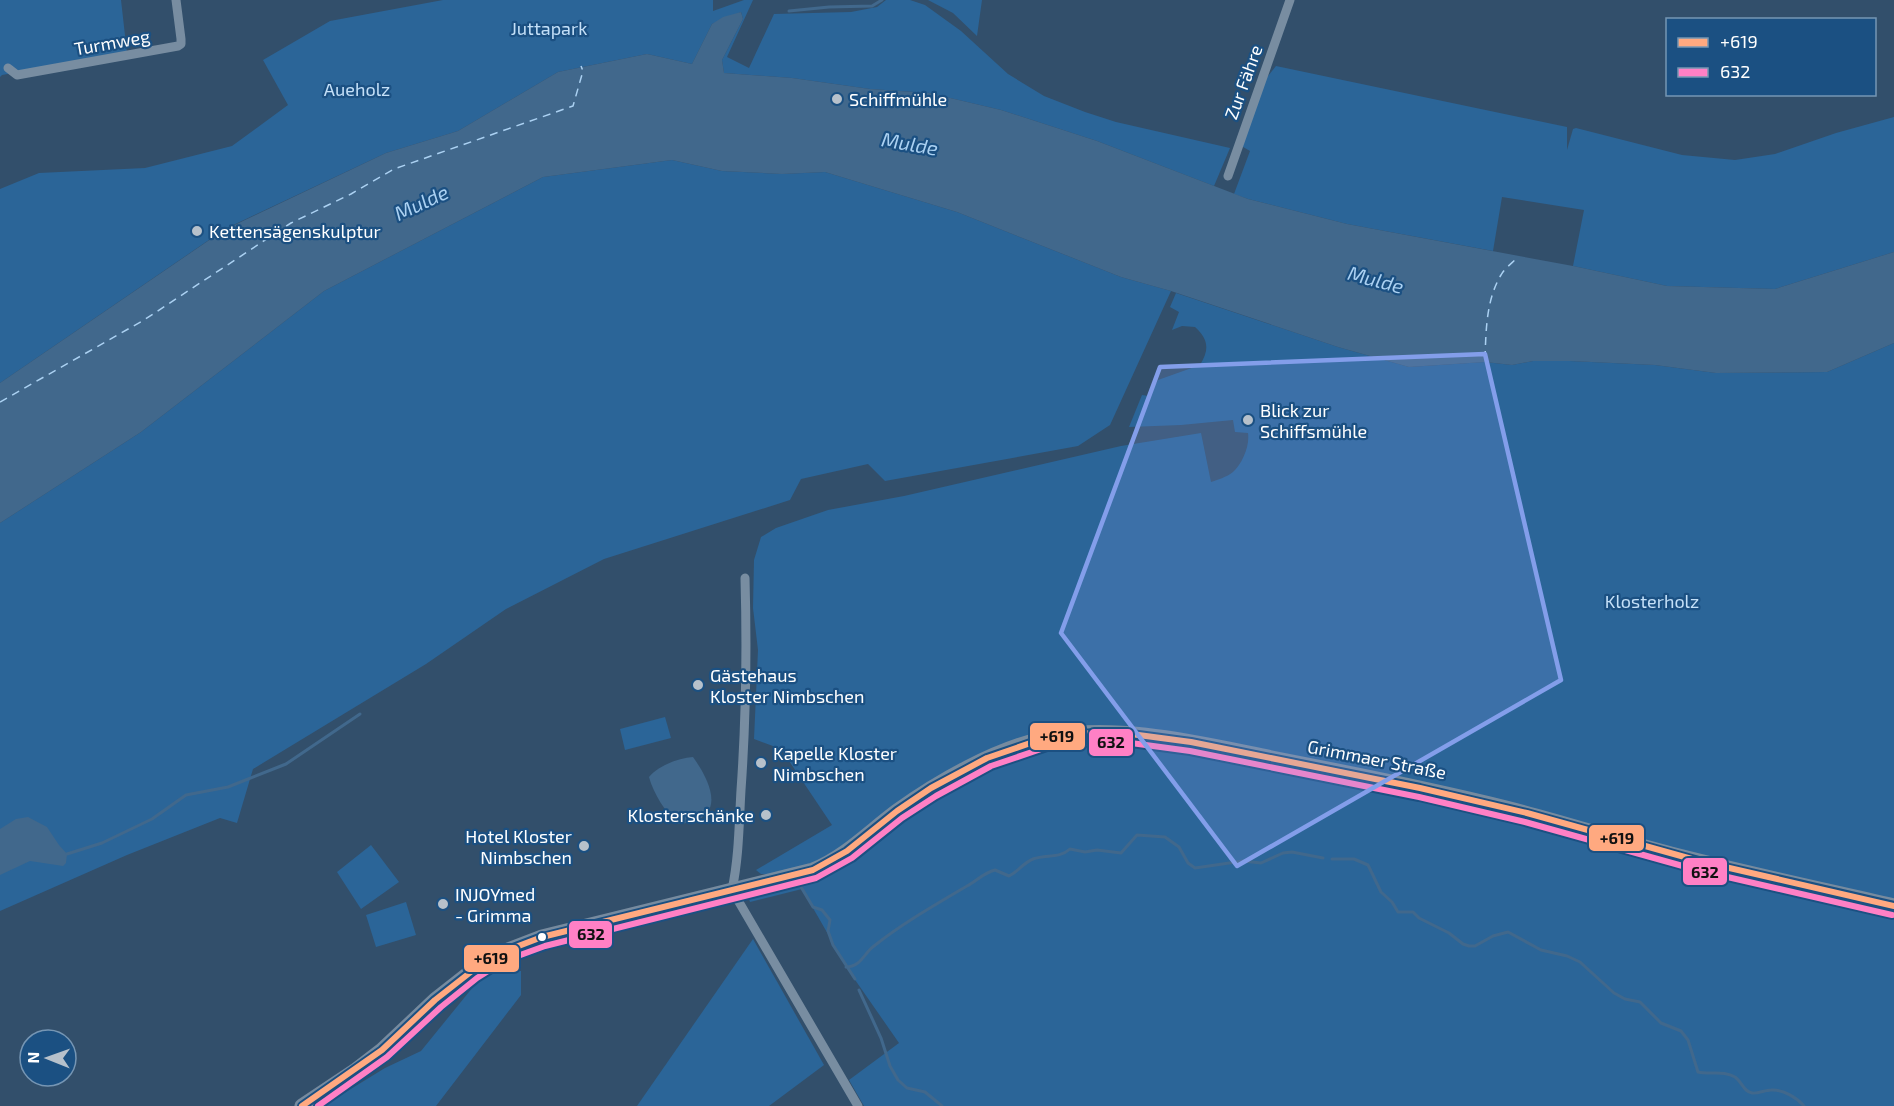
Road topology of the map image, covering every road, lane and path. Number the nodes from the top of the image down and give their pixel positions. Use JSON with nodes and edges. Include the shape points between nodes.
{"nodes":[{"id":1,"x":176,"y":0,"type":"edge"},
{"id":2,"x":1290,"y":0,"type":"edge"},
{"id":3,"x":8,"y":68,"type":"dead end"},
{"id":4,"x":1228,"y":176,"type":"dead end"},
{"id":5,"x":745,"y":578,"type":"dead end"},
{"id":6,"x":732,"y":890,"type":"junction"},
{"id":7,"x":1894,"y":906,"type":"edge"},
{"id":8,"x":302,"y":1106,"type":"edge"},
{"id":9,"x":858,"y":1106,"type":"edge"}],
"edges":[{"from":1,"to":3,"type":"street","name":"Turmweg","via":[[181,39],[178,46],[17,75]]},
{"from":2,"to":4,"type":"street","name":"Zur Fähre"},
{"from":5,"to":6,"type":"street","via":[[745,728]]},
{"from":6,"to":7,"type":"main road","name":"Grimmaer Straße","via":[[813,870],[925,792],[997,754],[1045,738],[1112,733],[1229,750],[1438,791],[1674,855]]},
{"from":6,"to":8,"type":"main road","name":"Grimmaer Straße","via":[[542,937],[500,953],[455,983],[382,1050]]},
{"from":6,"to":9,"type":"street"}]}
